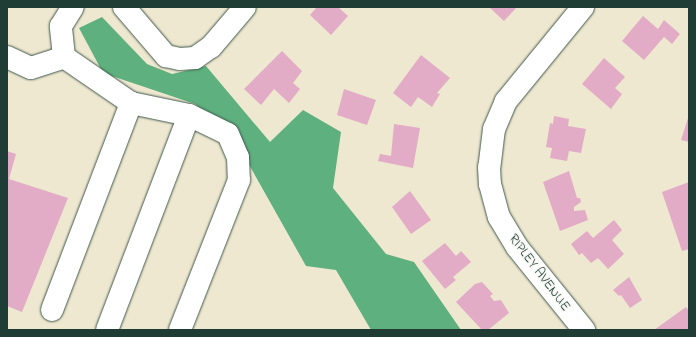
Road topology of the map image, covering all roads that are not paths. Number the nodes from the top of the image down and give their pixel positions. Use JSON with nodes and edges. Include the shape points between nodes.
{"nodes":[{"id":1,"x":73,"y":7,"type":"edge"},
{"id":2,"x":124,"y":7,"type":"edge"},
{"id":3,"x":245,"y":7,"type":"edge"},
{"id":4,"x":583,"y":7,"type":"edge"},
{"id":5,"x":7,"y":57,"type":"edge"},
{"id":6,"x":64,"y":57,"type":"junction"},
{"id":7,"x":132,"y":104,"type":"junction"},
{"id":8,"x":189,"y":115,"type":"junction"},
{"id":9,"x":52,"y":310,"type":"dead end"},
{"id":10,"x":107,"y":330,"type":"edge"},
{"id":11,"x":180,"y":330,"type":"edge"},
{"id":12,"x":584,"y":330,"type":"edge"}],
"edges":[{"from":1,"to":6,"type":"street","via":[[61,26]]},
{"from":2,"to":3,"type":"street","via":[[166,56],[180,59],[195,58],[210,47]]},
{"from":4,"to":12,"type":"street","name":"RIPLEY AVENUE","via":[[506,101],[494,129],[489,167],[490,184],[499,217],[513,241]]},
{"from":5,"to":6,"type":"street","via":[[31,68]]},
{"from":6,"to":7,"type":"street"},
{"from":7,"to":8,"type":"street"},
{"from":7,"to":9,"type":"street"},
{"from":8,"to":10,"type":"street"},
{"from":8,"to":11,"type":"street","via":[[228,134],[238,157],[239,180]]}]}
